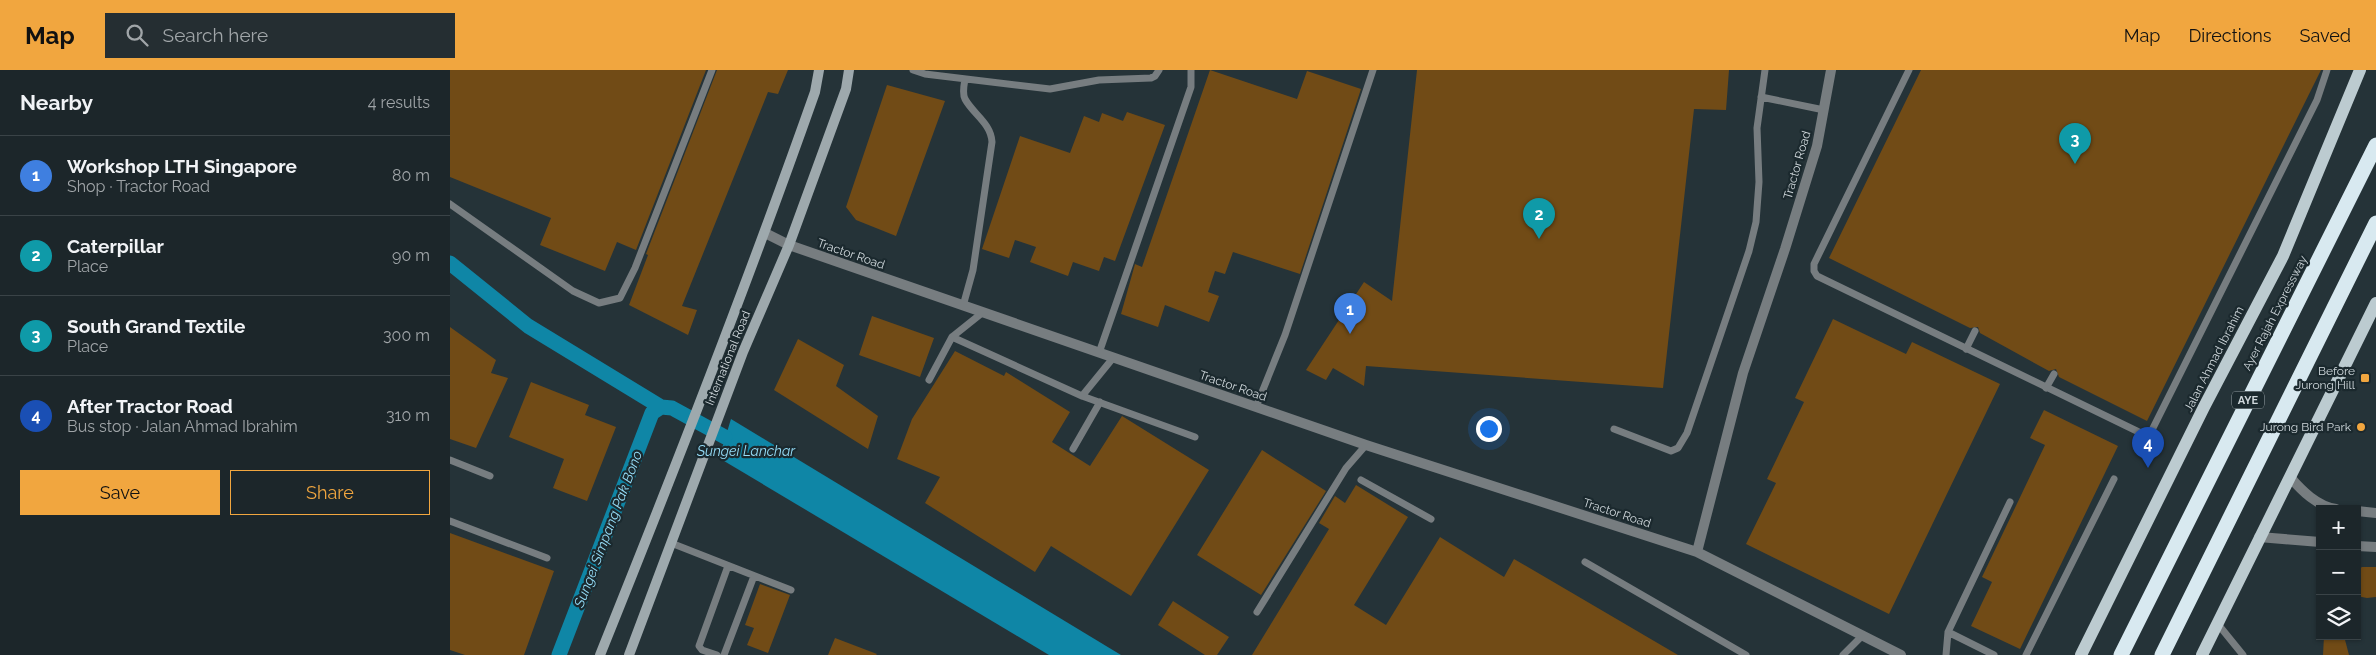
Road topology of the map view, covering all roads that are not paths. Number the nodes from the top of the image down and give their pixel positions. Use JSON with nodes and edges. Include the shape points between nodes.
{"nodes":[{"id":1,"x":712,"y":70,"type":"edge"},
{"id":2,"x":820,"y":70,"type":"edge"},
{"id":3,"x":849,"y":70,"type":"edge"},
{"id":4,"x":913,"y":70,"type":"edge"},
{"id":5,"x":1159,"y":70,"type":"edge"},
{"id":6,"x":1191,"y":70,"type":"edge"},
{"id":7,"x":1372,"y":70,"type":"edge"},
{"id":8,"x":1765,"y":70,"type":"edge"},
{"id":9,"x":1831,"y":70,"type":"edge"},
{"id":10,"x":1909,"y":70,"type":"edge"},
{"id":11,"x":2328,"y":70,"type":"edge"},
{"id":12,"x":2360,"y":70,"type":"edge"},
{"id":13,"x":965,"y":79,"type":"junction"},
{"id":14,"x":1761,"y":98,"type":"junction"},
{"id":15,"x":1824,"y":110,"type":"junction"},
{"id":16,"x":2376,"y":145,"type":"edge"},
{"id":17,"x":450,"y":204,"type":"edge"},
{"id":18,"x":2376,"y":223,"type":"edge"},
{"id":19,"x":765,"y":233,"type":"junction"},
{"id":20,"x":789,"y":245,"type":"junction"},
{"id":21,"x":2376,"y":304,"type":"edge"},
{"id":22,"x":963,"y":306,"type":"junction"},
{"id":23,"x":982,"y":313,"type":"junction"},
{"id":24,"x":1975,"y":331,"type":"dead end"},
{"id":25,"x":952,"y":337,"type":"junction"},
{"id":26,"x":1966,"y":349,"type":"junction"},
{"id":27,"x":1099,"y":353,"type":"junction"},
{"id":28,"x":1113,"y":358,"type":"junction"},
{"id":29,"x":2054,"y":374,"type":"dead end"},
{"id":30,"x":929,"y":380,"type":"dead end"},
{"id":31,"x":2046,"y":388,"type":"junction"},
{"id":32,"x":1082,"y":396,"type":"junction"},
{"id":33,"x":1100,"y":402,"type":"junction"},
{"id":34,"x":1256,"y":407,"type":"junction"},
{"id":35,"x":1614,"y":430,"type":"dead end"},
{"id":36,"x":1195,"y":437,"type":"dead end"},
{"id":37,"x":1366,"y":446,"type":"junction"},
{"id":38,"x":1073,"y":449,"type":"dead end"},
{"id":39,"x":450,"y":460,"type":"edge"},
{"id":40,"x":490,"y":476,"type":"dead end"},
{"id":41,"x":2290,"y":477,"type":"junction"},
{"id":42,"x":2114,"y":479,"type":"dead end"},
{"id":43,"x":1361,"y":480,"type":"dead end"},
{"id":44,"x":2010,"y":502,"type":"dead end"},
{"id":45,"x":2326,"y":505,"type":"edge"},
{"id":46,"x":2361,"y":511,"type":"edge"},
{"id":47,"x":2376,"y":513,"type":"edge"},
{"id":48,"x":1431,"y":519,"type":"dead end"},
{"id":49,"x":450,"y":520,"type":"edge"},
{"id":50,"x":2259,"y":537,"type":"junction"},
{"id":51,"x":2316,"y":542,"type":"edge"},
{"id":52,"x":671,"y":543,"type":"junction"},
{"id":53,"x":2361,"y":546,"type":"edge"},
{"id":54,"x":2376,"y":547,"type":"edge"},
{"id":55,"x":1697,"y":552,"type":"junction"},
{"id":56,"x":547,"y":558,"type":"dead end"},
{"id":57,"x":1585,"y":562,"type":"dead end"},
{"id":58,"x":728,"y":566,"type":"junction"},
{"id":59,"x":754,"y":576,"type":"junction"},
{"id":60,"x":791,"y":590,"type":"dead end"},
{"id":61,"x":1257,"y":612,"type":"dead end"},
{"id":62,"x":2217,"y":622,"type":"junction"},
{"id":63,"x":1948,"y":632,"type":"junction"},
{"id":64,"x":1863,"y":635,"type":"junction"},
{"id":65,"x":600,"y":655,"type":"edge"},
{"id":66,"x":629,"y":655,"type":"edge"},
{"id":67,"x":717,"y":655,"type":"edge"},
{"id":68,"x":724,"y":655,"type":"edge"},
{"id":69,"x":1746,"y":655,"type":"edge"},
{"id":70,"x":1843,"y":655,"type":"edge"},
{"id":71,"x":1901,"y":655,"type":"edge"},
{"id":72,"x":1946,"y":655,"type":"edge"},
{"id":73,"x":1994,"y":655,"type":"edge"},
{"id":74,"x":2026,"y":655,"type":"edge"},
{"id":75,"x":2081,"y":655,"type":"edge"},
{"id":76,"x":2120,"y":655,"type":"edge"},
{"id":77,"x":2162,"y":655,"type":"edge"},
{"id":78,"x":2202,"y":655,"type":"edge"},
{"id":79,"x":2243,"y":655,"type":"edge"}],
"edges":[{"from":1,"to":17,"type":"lane","via":[[635,268],[620,298],[600,303],[573,291]]},
{"from":2,"to":19,"type":"main road","name":"International Road"},
{"from":3,"to":20,"type":"main road","name":"International Road","via":[[846,89]]},
{"from":4,"to":13,"type":"lane"},
{"from":5,"to":13,"type":"lane","via":[[1151,78],[1099,80],[1050,89]]},
{"from":6,"to":27,"type":"lane","via":[[1191,87]]},
{"from":7,"to":34,"type":"lane","via":[[1285,335]]},
{"from":8,"to":14,"type":"lane"},
{"from":9,"to":15,"type":"street","name":"Tractor Road"},
{"from":10,"to":26,"type":"lane","via":[[1813,267],[1817,276]]},
{"from":11,"to":31,"type":"lane","via":[[2317,100],[2152,430],[2145,435],[2138,433]]},
{"from":12,"to":75,"type":"main road","name":"Jalan Ahmad Ibrahim","via":[[2283,256],[2204,406]]},
{"from":13,"to":22,"type":"lane","via":[[965,99],[988,127],[992,142],[973,270]]},
{"from":14,"to":15,"type":"lane"},
{"from":14,"to":35,"type":"lane","via":[[1757,128],[1759,182],[1756,222],[1687,433],[1678,448],[1671,451]]},
{"from":15,"to":55,"type":"street","name":"Tractor Road","via":[[1817,146],[1743,373]]},
{"from":16,"to":76,"type":"highway","name":"Ayer Rajah Expressway","number":"AYE"},
{"from":18,"to":77,"type":"highway","number":"AYE"},
{"from":19,"to":20,"type":"street","name":"Tractor Road"},
{"from":19,"to":65,"type":"main road","name":"International Road"},
{"from":20,"to":22,"type":"street","name":"Tractor Road"},
{"from":20,"to":52,"type":"main road","name":"International Road","via":[[723,403]]},
{"from":21,"to":41,"type":"main road"},
{"from":22,"to":23,"type":"street","name":"Tractor Road"},
{"from":23,"to":25,"type":"lane"},
{"from":23,"to":27,"type":"street","name":"Tractor Road"},
{"from":24,"to":26,"type":"lane"},
{"from":25,"to":30,"type":"lane"},
{"from":25,"to":32,"type":"lane"},
{"from":26,"to":31,"type":"lane"},
{"from":27,"to":28,"type":"street","name":"Tractor Road"},
{"from":28,"to":32,"type":"lane"},
{"from":28,"to":34,"type":"street","name":"Tractor Road"},
{"from":29,"to":31,"type":"lane"},
{"from":32,"to":33,"type":"lane"},
{"from":33,"to":36,"type":"lane"},
{"from":33,"to":38,"type":"lane"},
{"from":34,"to":37,"type":"street","name":"Tractor Road"},
{"from":37,"to":55,"type":"street","name":"Tractor Road"},
{"from":37,"to":61,"type":"lane","via":[[1346,468]]},
{"from":39,"to":40,"type":"lane"},
{"from":41,"to":45,"type":"street","via":[[2306,494]]},
{"from":41,"to":50,"type":"main road"},
{"from":42,"to":74,"type":"lane"},
{"from":43,"to":48,"type":"lane"},
{"from":44,"to":63,"type":"lane"},
{"from":46,"to":47,"type":"street"},
{"from":49,"to":56,"type":"lane"},
{"from":50,"to":51,"type":"street"},
{"from":50,"to":62,"type":"main road"},
{"from":52,"to":58,"type":"lane"},
{"from":52,"to":66,"type":"main road","name":"International Road"},
{"from":53,"to":54,"type":"street"},
{"from":55,"to":64,"type":"street","name":"Tractor Road"},
{"from":57,"to":69,"type":"lane"},
{"from":58,"to":59,"type":"lane"},
{"from":58,"to":67,"type":"lane","via":[[700,646],[702,650]]},
{"from":59,"to":60,"type":"lane"},
{"from":59,"to":68,"type":"lane"},
{"from":62,"to":78,"type":"main road"},
{"from":62,"to":79,"type":"lane"},
{"from":63,"to":72,"type":"lane"},
{"from":63,"to":73,"type":"lane"},
{"from":64,"to":70,"type":"lane"},
{"from":64,"to":71,"type":"street","name":"Tractor Road"}]}
